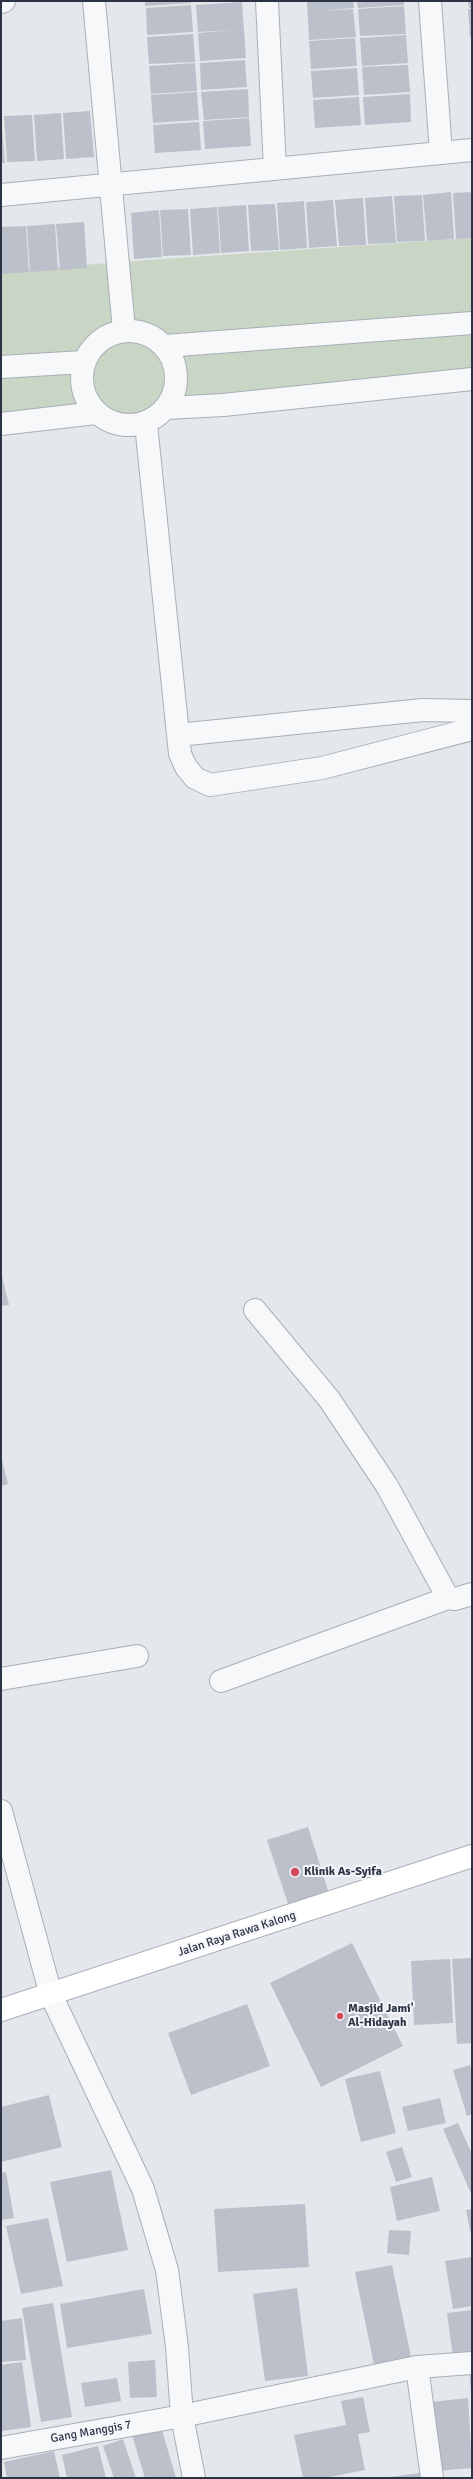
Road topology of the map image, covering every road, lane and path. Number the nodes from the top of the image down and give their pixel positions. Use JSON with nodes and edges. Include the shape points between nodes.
{"nodes":[{"id":1,"x":4,"y":1,"type":"edge"},
{"id":2,"x":94,"y":1,"type":"edge"},
{"id":3,"x":268,"y":1,"type":"edge"},
{"id":4,"x":430,"y":1,"type":"edge"},
{"id":5,"x":1,"y":2,"type":"edge"},
{"id":6,"x":472,"y":150,"type":"edge"},
{"id":7,"x":441,"y":153,"type":"junction"},
{"id":8,"x":275,"y":169,"type":"junction"},
{"id":9,"x":112,"y":185,"type":"junction"},
{"id":10,"x":1,"y":195,"type":"edge"},
{"id":11,"x":472,"y":323,"type":"edge"},
{"id":12,"x":124,"y":330,"type":"junction"},
{"id":13,"x":165,"y":346,"type":"junction"},
{"id":14,"x":83,"y":362,"type":"junction"},
{"id":15,"x":1,"y":367,"type":"edge"},
{"id":16,"x":472,"y":379,"type":"edge"},
{"id":17,"x":167,"y":408,"type":"junction"},
{"id":18,"x":96,"y":413,"type":"junction"},
{"id":19,"x":1,"y":424,"type":"edge"},
{"id":20,"x":146,"y":424,"type":"junction"},
{"id":21,"x":472,"y":711,"type":"edge"},
{"id":22,"x":472,"y":729,"type":"edge"},
{"id":23,"x":178,"y":735,"type":"junction"},
{"id":24,"x":255,"y":1310,"type":"dead end"},
{"id":25,"x":472,"y":1594,"type":"edge"},
{"id":26,"x":448,"y":1598,"type":"junction"},
{"id":27,"x":137,"y":1656,"type":"dead end"},
{"id":28,"x":1,"y":1679,"type":"edge"},
{"id":29,"x":221,"y":1681,"type":"dead end"},
{"id":30,"x":1,"y":1811,"type":"edge"},
{"id":31,"x":472,"y":1856,"type":"edge"},
{"id":32,"x":51,"y":1995,"type":"junction"},
{"id":33,"x":1,"y":2010,"type":"edge"},
{"id":34,"x":472,"y":2363,"type":"edge"},
{"id":35,"x":417,"y":2367,"type":"junction"},
{"id":36,"x":182,"y":2416,"type":"junction"},
{"id":37,"x":1,"y":2448,"type":"edge"},
{"id":38,"x":194,"y":2478,"type":"edge"},
{"id":39,"x":432,"y":2478,"type":"edge"}],
"edges":[{"from":1,"to":5,"type":"street"},
{"from":2,"to":9,"type":"street"},
{"from":3,"to":8,"type":"street"},
{"from":4,"to":7,"type":"street"},
{"from":6,"to":7,"type":"street"},
{"from":7,"to":8,"type":"street"},
{"from":8,"to":9,"type":"street"},
{"from":9,"to":10,"type":"street"},
{"from":9,"to":12,"type":"street"},
{"from":11,"to":13,"type":"street"},
{"from":12,"to":13,"type":"street","via":[[144,332]]},
{"from":12,"to":14,"type":"street","via":[[100,340]]},
{"from":13,"to":17,"type":"street","via":[[174,362],[176,386]]},
{"from":14,"to":15,"type":"street"},
{"from":14,"to":18,"type":"street","via":[[82,389]]},
{"from":16,"to":17,"type":"street","via":[[223,405]]},
{"from":17,"to":20,"type":"street"},
{"from":18,"to":19,"type":"street"},
{"from":18,"to":20,"type":"street","via":[[119,426]]},
{"from":20,"to":23,"type":"street"},
{"from":21,"to":23,"type":"street","via":[[423,710]]},
{"from":22,"to":23,"type":"street","via":[[322,768],[210,785],[195,778],[186,767],[180,754]]},
{"from":24,"to":26,"type":"street","via":[[329,1399],[387,1486]]},
{"from":25,"to":26,"type":"street","via":[[455,1599]]},
{"from":26,"to":29,"type":"street"},
{"from":27,"to":28,"type":"street"},
{"from":30,"to":32,"type":"street"},
{"from":31,"to":32,"type":"street","name":"Jalan Raya Rawa Kalong"},
{"from":32,"to":33,"type":"street","name":"Jalan Raya Rawa Kalong"},
{"from":32,"to":36,"type":"street","via":[[143,2189],[167,2270],[177,2347]]},
{"from":34,"to":35,"type":"street","name":"Gang Manggis 7"},
{"from":35,"to":36,"type":"street","name":"Gang Manggis 7"},
{"from":35,"to":39,"type":"street"},
{"from":36,"to":37,"type":"street","name":"Gang Manggis 7"},
{"from":36,"to":38,"type":"street"}]}
